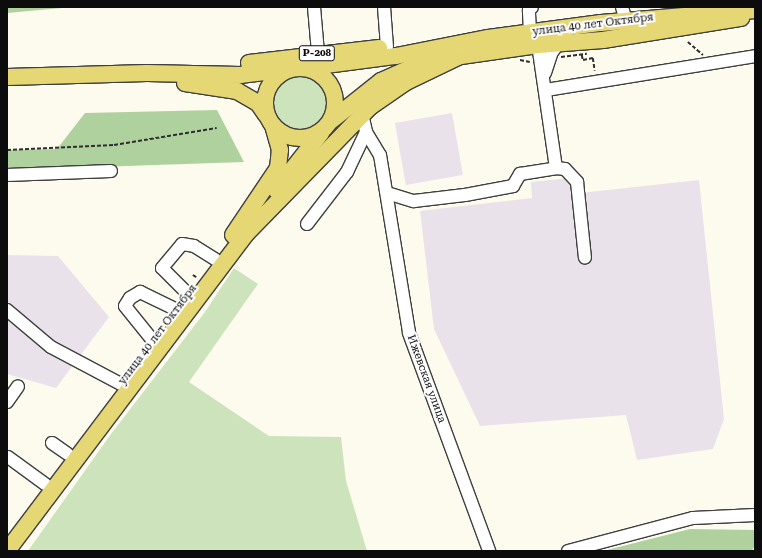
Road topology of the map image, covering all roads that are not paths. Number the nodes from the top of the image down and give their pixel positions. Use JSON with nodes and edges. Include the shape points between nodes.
{"nodes":[{"id":1,"x":314,"y":7,"type":"edge"},
{"id":2,"x":384,"y":7,"type":"edge"},
{"id":3,"x":532,"y":7,"type":"edge"},
{"id":4,"x":715,"y":9,"type":"edge"},
{"id":5,"x":755,"y":10,"type":"edge"},
{"id":6,"x":624,"y":14,"type":"edge"},
{"id":7,"x":755,"y":15,"type":"edge"},
{"id":8,"x":535,"y":36,"type":"junction"},
{"id":9,"x":387,"y":47,"type":"junction"},
{"id":10,"x":458,"y":50,"type":"junction"},
{"id":11,"x":557,"y":51,"type":"junction"},
{"id":12,"x":318,"y":53,"type":"junction"},
{"id":13,"x":518,"y":54,"type":"junction"},
{"id":14,"x":755,"y":56,"type":"edge"},
{"id":15,"x":297,"y":68,"type":"junction"},
{"id":16,"x":179,"y":73,"type":"junction"},
{"id":17,"x":544,"y":76,"type":"junction"},
{"id":18,"x":7,"y":77,"type":"edge"},
{"id":19,"x":7,"y":86,"type":"edge"},
{"id":20,"x":546,"y":90,"type":"junction"},
{"id":21,"x":269,"y":120,"type":"junction"},
{"id":22,"x":356,"y":120,"type":"junction"},
{"id":23,"x":328,"y":125,"type":"junction"},
{"id":24,"x":366,"y":132,"type":"junction"},
{"id":25,"x":556,"y":168,"type":"junction"},
{"id":26,"x":111,"y":171,"type":"dead end"},
{"id":27,"x":7,"y":175,"type":"edge"},
{"id":28,"x":387,"y":193,"type":"junction"},
{"id":29,"x":307,"y":224,"type":"dead end"},
{"id":30,"x":245,"y":235,"type":"junction"},
{"id":31,"x":585,"y":258,"type":"dead end"},
{"id":32,"x":215,"y":259,"type":"junction"},
{"id":33,"x":189,"y":295,"type":"junction"},
{"id":34,"x":7,"y":310,"type":"edge"},
{"id":35,"x":177,"y":310,"type":"junction"},
{"id":36,"x":154,"y":342,"type":"junction"},
{"id":37,"x":121,"y":384,"type":"junction"},
{"id":38,"x":18,"y":386,"type":"dead end"},
{"id":39,"x":7,"y":402,"type":"edge"},
{"id":40,"x":52,"y":442,"type":"dead end"},
{"id":41,"x":68,"y":454,"type":"junction"},
{"id":42,"x":8,"y":458,"type":"edge"},
{"id":43,"x":45,"y":484,"type":"junction"},
{"id":44,"x":755,"y":515,"type":"edge"},
{"id":45,"x":7,"y":535,"type":"edge"},
{"id":46,"x":7,"y":551,"type":"edge"},
{"id":47,"x":489,"y":551,"type":"edge"},
{"id":48,"x":568,"y":551,"type":"edge"}],
"edges":[{"from":1,"to":12,"type":"street"},
{"from":2,"to":9,"type":"street"},
{"from":3,"to":8,"type":"street","via":[[529,10]]},
{"from":4,"to":5,"type":"main road","name":"улица 40 лет Октября"},
{"from":4,"to":6,"type":"main road","name":"улица 40 лет Октября"},
{"from":6,"to":8,"type":"main road","name":"улица 40 лет Октября"},
{"from":7,"to":11,"type":"main road","via":[[603,40]]},
{"from":8,"to":10,"type":"main road","name":"улица 40 лет Октября"},
{"from":8,"to":11,"type":"main road"},
{"from":8,"to":13,"type":"main road","name":"улица 40 лет Октября"},
{"from":8,"to":17,"type":"street"},
{"from":9,"to":10,"type":"main road","name":"улица 40 лет Октября","number":"Р-208"},
{"from":9,"to":12,"type":"main road","name":"улица 40 лет Октября","number":"Р-208"},
{"from":10,"to":13,"type":"main road","name":"улица 40 лет Октября"},
{"from":10,"to":15,"type":"main road","name":"улица 40 лет Октября"},
{"from":10,"to":22,"type":"main road","name":"улица 40 лет Октября","via":[[396,88]]},
{"from":10,"to":23,"type":"main road","name":"улица 40 лет Октября","via":[[395,74],[369,89]]},
{"from":11,"to":17,"type":"street","via":[[552,52]]},
{"from":12,"to":16,"type":"main road","name":"улица 40 лет Октября","number":"Р-208","via":[[195,68]]},
{"from":13,"to":17,"type":"street","via":[[536,61]]},
{"from":14,"to":20,"type":"street"},
{"from":15,"to":16,"type":"main road","name":"улица 40 лет Октября","number":"Р-208","via":[[240,75]]},
{"from":15,"to":21,"type":"main road","name":"улица 40 лет Октября","via":[[279,75],[270,84],[265,96]]},
{"from":15,"to":23,"type":"main road","name":"улица 40 лет Октября","via":[[321,74],[333,89],[336,108]]},
{"from":16,"to":18,"type":"main road","name":"улица 40 лет Октября","number":"Р-208"},
{"from":17,"to":20,"type":"street"},
{"from":19,"to":21,"type":"main road","name":"улица 40 лет Октября","via":[[147,83],[208,85],[250,96]]},
{"from":20,"to":25,"type":"street"},
{"from":21,"to":23,"type":"main road","name":"улица 40 лет Октября","via":[[288,137],[301,139],[313,136]]},
{"from":21,"to":32,"type":"main road","name":"улица 40 лет Октября","via":[[279,145],[278,168],[265,192]]},
{"from":22,"to":23,"type":"street"},
{"from":22,"to":24,"type":"street"},
{"from":22,"to":30,"type":"main road","name":"улица 40 лет Октября"},
{"from":23,"to":30,"type":"main road","via":[[272,195]]},
{"from":24,"to":28,"type":"street","name":"Ижевская улица","via":[[380,155]]},
{"from":24,"to":29,"type":"street","via":[[347,172]]},
{"from":25,"to":28,"type":"street","via":[[520,174],[513,186],[465,195],[414,201]]},
{"from":25,"to":31,"type":"street","via":[[565,169],[577,182]]},
{"from":26,"to":27,"type":"street"},
{"from":28,"to":47,"type":"street","name":"Ижевская улица","via":[[409,333]]},
{"from":30,"to":46,"type":"main road","name":"улица 40 лет Октября"},
{"from":32,"to":33,"type":"main road","name":"улица 40 лет Октября"},
{"from":32,"to":33,"type":"street","via":[[194,246],[182,244],[162,268]]},
{"from":33,"to":35,"type":"main road","name":"улица 40 лет Октября"},
{"from":34,"to":37,"type":"street","via":[[51,347]]},
{"from":35,"to":36,"type":"main road","name":"улица 40 лет Октября"},
{"from":35,"to":36,"type":"street","via":[[140,292],[130,298],[125,306]]},
{"from":36,"to":37,"type":"main road","name":"улица 40 лет Октября"},
{"from":37,"to":41,"type":"main road","name":"улица 40 лет Октября"},
{"from":38,"to":39,"type":"street"},
{"from":40,"to":41,"type":"street"},
{"from":41,"to":43,"type":"main road","name":"улица 40 лет Октября"},
{"from":42,"to":43,"type":"street"},
{"from":43,"to":45,"type":"main road","name":"улица 40 лет Октября"},
{"from":44,"to":48,"type":"street","via":[[693,518]]}]}
